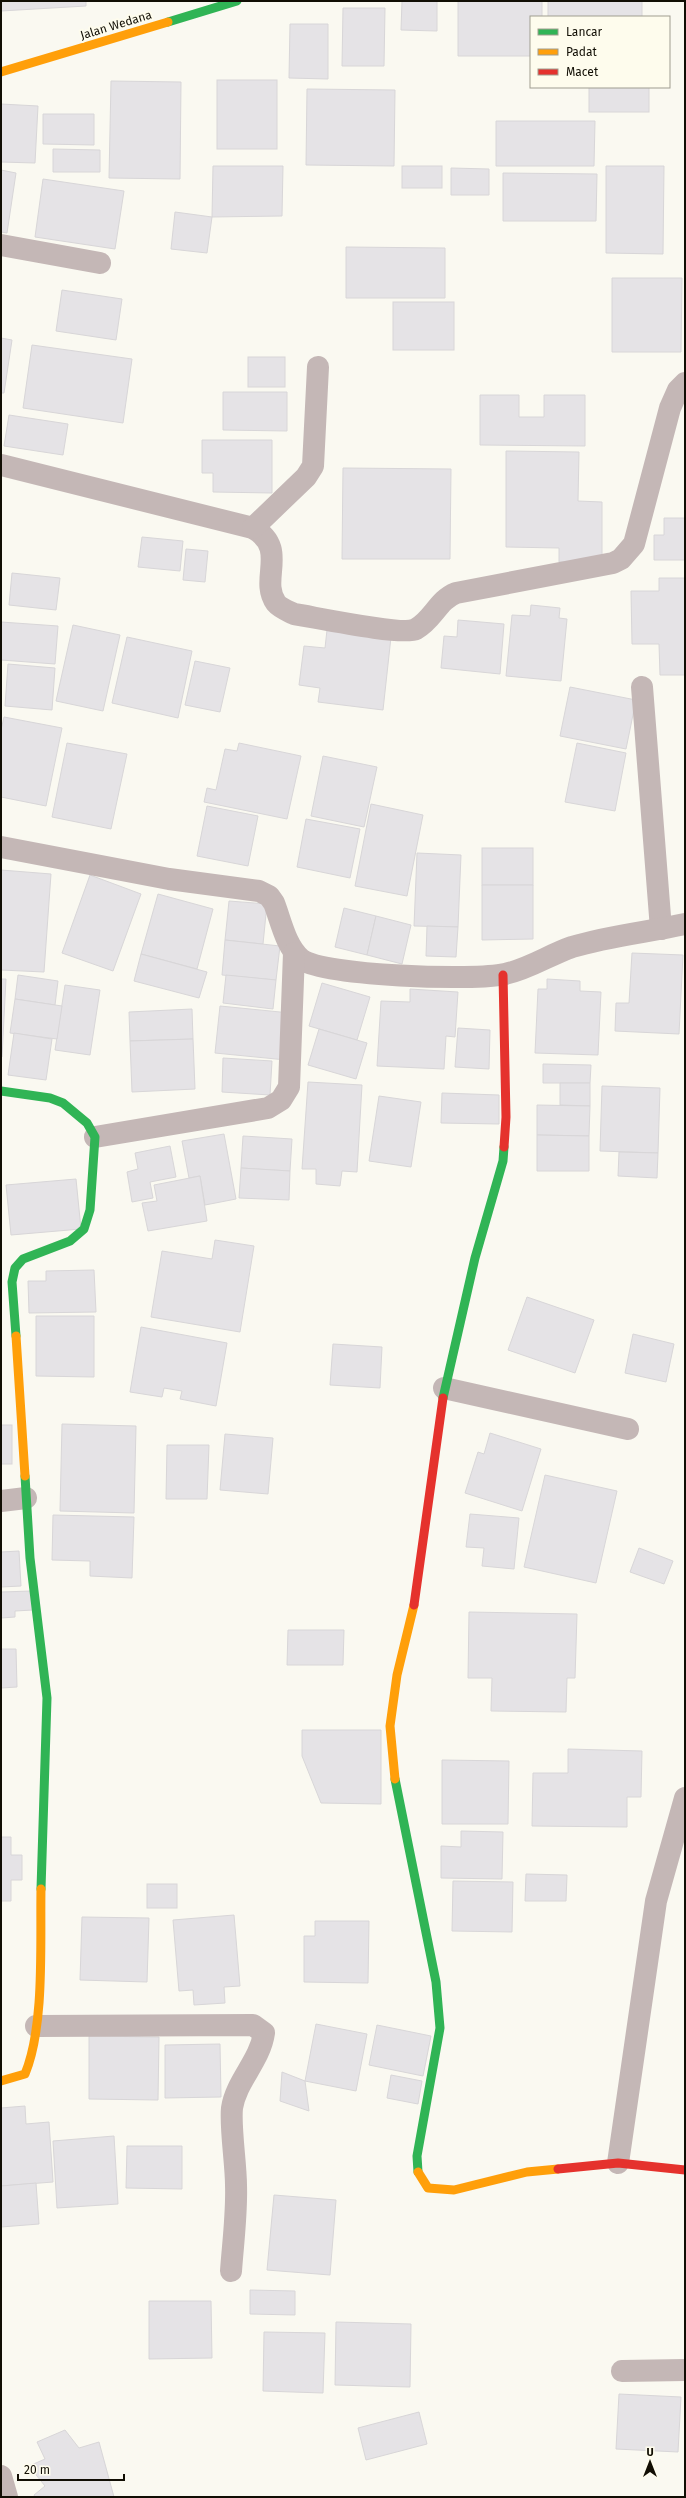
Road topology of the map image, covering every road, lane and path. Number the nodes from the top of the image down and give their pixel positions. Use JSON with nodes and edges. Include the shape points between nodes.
{"nodes":[{"id":1,"x":237,"y":1,"type":"edge"},
{"id":2,"x":1,"y":72,"type":"edge"},
{"id":3,"x":1,"y":245,"type":"edge"},
{"id":4,"x":100,"y":263,"type":"dead end"},
{"id":5,"x":318,"y":367,"type":"dead end"},
{"id":6,"x":685,"y":383,"type":"edge"},
{"id":7,"x":1,"y":465,"type":"edge"},
{"id":8,"x":253,"y":528,"type":"junction"},
{"id":9,"x":642,"y":687,"type":"dead end"},
{"id":10,"x":1,"y":847,"type":"edge"},
{"id":11,"x":685,"y":924,"type":"edge"},
{"id":12,"x":662,"y":929,"type":"junction"},
{"id":13,"x":294,"y":953,"type":"junction"},
{"id":14,"x":503,"y":975,"type":"junction"},
{"id":15,"x":1,"y":1091,"type":"edge"},
{"id":16,"x":95,"y":1137,"type":"junction"},
{"id":17,"x":444,"y":1388,"type":"junction"},
{"id":18,"x":628,"y":1429,"type":"dead end"},
{"id":19,"x":26,"y":1498,"type":"junction"},
{"id":20,"x":1,"y":1501,"type":"edge"},
{"id":21,"x":685,"y":1798,"type":"edge"},
{"id":22,"x":36,"y":2026,"type":"junction"},
{"id":23,"x":1,"y":2081,"type":"edge"},
{"id":24,"x":618,"y":2163,"type":"junction"},
{"id":25,"x":685,"y":2170,"type":"edge"},
{"id":26,"x":231,"y":2271,"type":"dead end"},
{"id":27,"x":685,"y":2370,"type":"edge"},
{"id":28,"x":622,"y":2372,"type":"dead end"},
{"id":29,"x":1,"y":2476,"type":"edge"},
{"id":30,"x":7,"y":2497,"type":"edge"}],
"edges":[{"from":1,"to":2,"type":"street","name":"Jalan Wedana"},
{"from":3,"to":4,"type":"street"},
{"from":5,"to":8,"type":"street","via":[[313,466],[306,477]]},
{"from":6,"to":8,"type":"street","via":[[678,390],[670,408],[634,544],[621,559],[594,567],[456,593],[440,604],[427,622],[414,630],[390,629],[294,614],[284,609],[276,603],[272,594],[271,549],[268,540]]},
{"from":7,"to":8,"type":"street"},
{"from":9,"to":12,"type":"street"},
{"from":10,"to":13,"type":"street","via":[[169,879],[259,891],[269,896],[274,903]]},
{"from":11,"to":12,"type":"street"},
{"from":12,"to":14,"type":"street","via":[[574,947]]},
{"from":13,"to":14,"type":"street","via":[[315,967],[333,970],[441,978]]},
{"from":13,"to":16,"type":"street","via":[[291,1066],[289,1087],[281,1100],[268,1108]]},
{"from":14,"to":17,"type":"street","via":[[505,1148]]},
{"from":15,"to":16,"type":"street","via":[[50,1098],[63,1103],[87,1123]]},
{"from":16,"to":19,"type":"street","via":[[90,1210],[84,1229],[70,1241],[23,1259],[15,1268],[13,1275]]},
{"from":17,"to":18,"type":"street"},
{"from":17,"to":24,"type":"street","via":[[412,1612],[397,1675],[390,1726],[399,1801],[436,1982],[440,2028],[417,2156],[418,2173],[428,2188],[454,2190],[527,2172]]},
{"from":19,"to":20,"type":"street"},
{"from":19,"to":22,"type":"street","via":[[30,1558],[47,1698]]},
{"from":21,"to":24,"type":"street","via":[[656,1901]]},
{"from":22,"to":23,"type":"street","via":[[33,2055],[25,2074]]},
{"from":22,"to":26,"type":"street","via":[[253,2025],[264,2033],[249,2073],[237,2088],[232,2110],[236,2187]]},
{"from":24,"to":25,"type":"street"},
{"from":27,"to":28,"type":"street"},
{"from":29,"to":30,"type":"street"}]}
